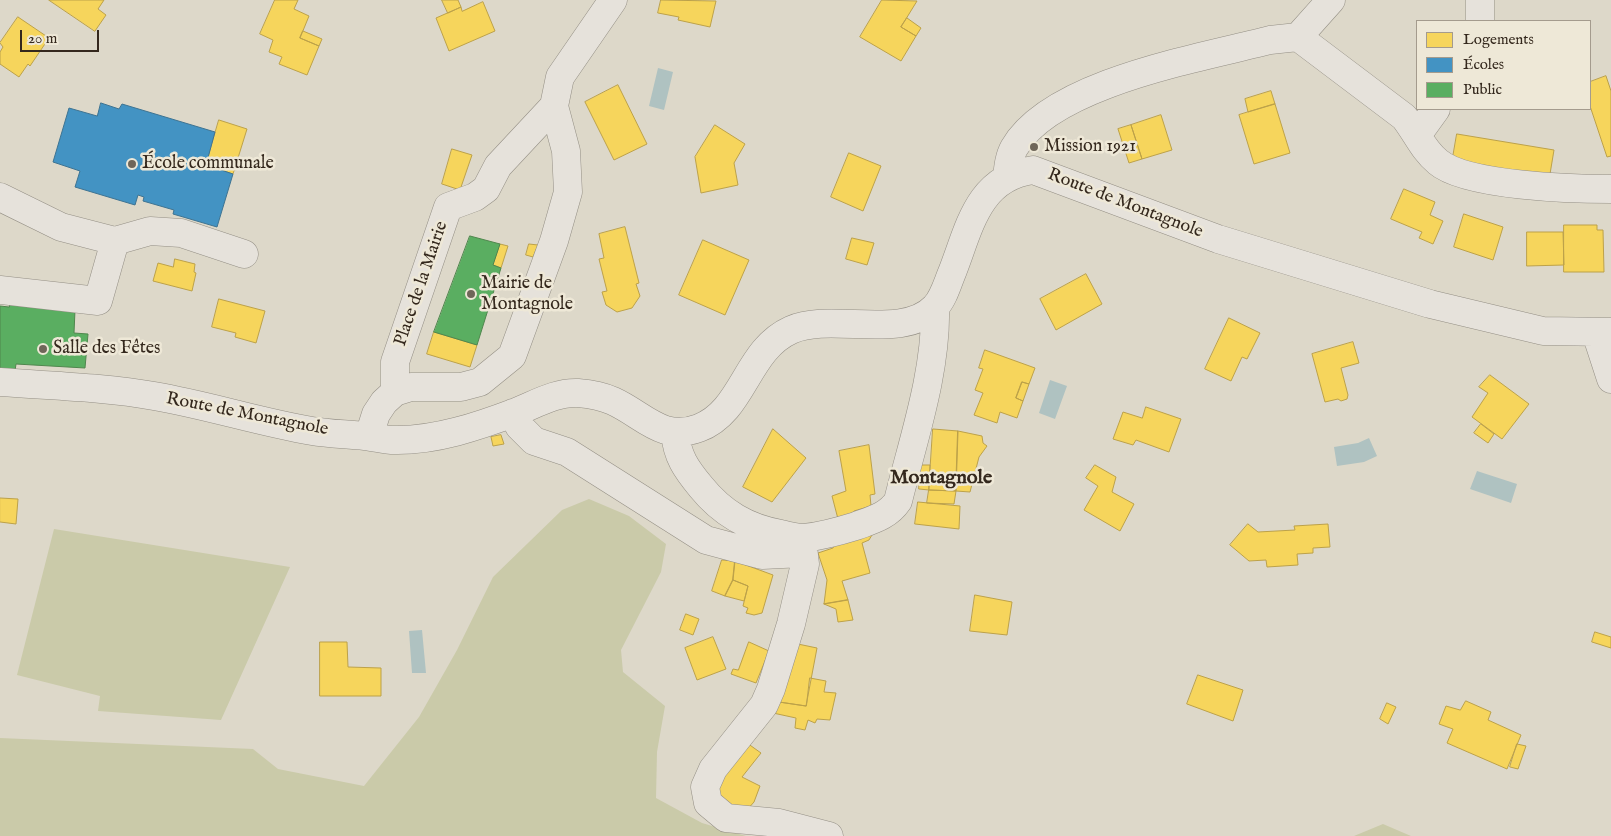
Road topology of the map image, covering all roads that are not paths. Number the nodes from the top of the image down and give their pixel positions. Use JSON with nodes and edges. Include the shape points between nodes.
{"nodes":[{"id":1,"x":613,"y":0,"type":"edge"},
{"id":2,"x":1331,"y":0,"type":"edge"},
{"id":3,"x":1480,"y":0,"type":"edge"},
{"id":4,"x":1480,"y":20,"type":"edge"},
{"id":5,"x":1298,"y":36,"type":"junction"},
{"id":6,"x":554,"y":106,"type":"junction"},
{"id":7,"x":1435,"y":110,"type":"edge"},
{"id":8,"x":1418,"y":134,"type":"junction"},
{"id":9,"x":1007,"y":178,"type":"junction"},
{"id":10,"x":1611,"y":189,"type":"edge"},
{"id":11,"x":0,"y":197,"type":"edge"},
{"id":12,"x":115,"y":241,"type":"junction"},
{"id":13,"x":244,"y":254,"type":"dead end"},
{"id":14,"x":0,"y":290,"type":"edge"},
{"id":15,"x":936,"y":307,"type":"junction"},
{"id":16,"x":1603,"y":333,"type":"edge"},
{"id":17,"x":1611,"y":380,"type":"edge"},
{"id":18,"x":0,"y":382,"type":"edge"},
{"id":19,"x":394,"y":392,"type":"junction"},
{"id":20,"x":513,"y":413,"type":"junction"},
{"id":21,"x":675,"y":433,"type":"junction"},
{"id":22,"x":369,"y":436,"type":"junction"},
{"id":23,"x":803,"y":545,"type":"junction"},
{"id":24,"x":829,"y":836,"type":"edge"}],
"edges":[{"from":1,"to":6,"type":"street","via":[[560,77]]},
{"from":2,"to":5,"type":"street"},
{"from":3,"to":4,"type":"street"},
{"from":5,"to":8,"type":"street","via":[[1404,117]]},
{"from":5,"to":9,"type":"street","via":[[1270,40],[1096,87],[1056,109],[1024,133],[1013,149]]},
{"from":6,"to":19,"type":"street","name":"Place de la Mairie","via":[[498,166],[486,189],[475,197],[448,207],[396,362]]},
{"from":6,"to":19,"type":"street","via":[[566,151],[568,192],[554,242],[512,356],[480,382],[461,387],[411,387]]},
{"from":7,"to":8,"type":"street"},
{"from":8,"to":10,"type":"street","via":[[1425,150],[1459,174],[1546,188]]},
{"from":9,"to":15,"type":"street","name":"Route de Montagnole","via":[[988,192],[970,221],[960,254]]},
{"from":9,"to":16,"type":"street","name":"Route de Montagnole","via":[[1027,171],[1043,173],[1218,239],[1430,304],[1543,331]]},
{"from":11,"to":12,"type":"street","via":[[62,227]]},
{"from":12,"to":13,"type":"street","via":[[150,231],[181,233]]},
{"from":12,"to":14,"type":"street","via":[[98,301]]},
{"from":15,"to":21,"type":"street","via":[[918,319],[896,324],[810,324],[791,330],[761,353],[727,408],[714,421],[697,429]]},
{"from":15,"to":23,"type":"street","via":[[936,338],[898,502],[892,510],[872,520]]},
{"from":16,"to":17,"type":"street"},
{"from":18,"to":22,"type":"street","name":"Route de Montagnole","via":[[152,396],[313,431]]},
{"from":19,"to":22,"type":"street","via":[[376,414]]},
{"from":20,"to":21,"type":"street","name":"Route de Montagnole","via":[[561,394],[596,395],[614,401],[658,428]]},
{"from":20,"to":22,"type":"street","name":"Route de Montagnole","via":[[413,439],[392,441]]},
{"from":20,"to":23,"type":"street","via":[[518,426],[534,441],[567,452],[706,540],[762,556]]},
{"from":21,"to":23,"type":"street","via":[[676,450],[684,466],[727,514]]},
{"from":23,"to":24,"type":"street","via":[[805,564],[771,689],[764,705],[713,769],[705,787],[708,803],[726,818],[779,823]]}]}
